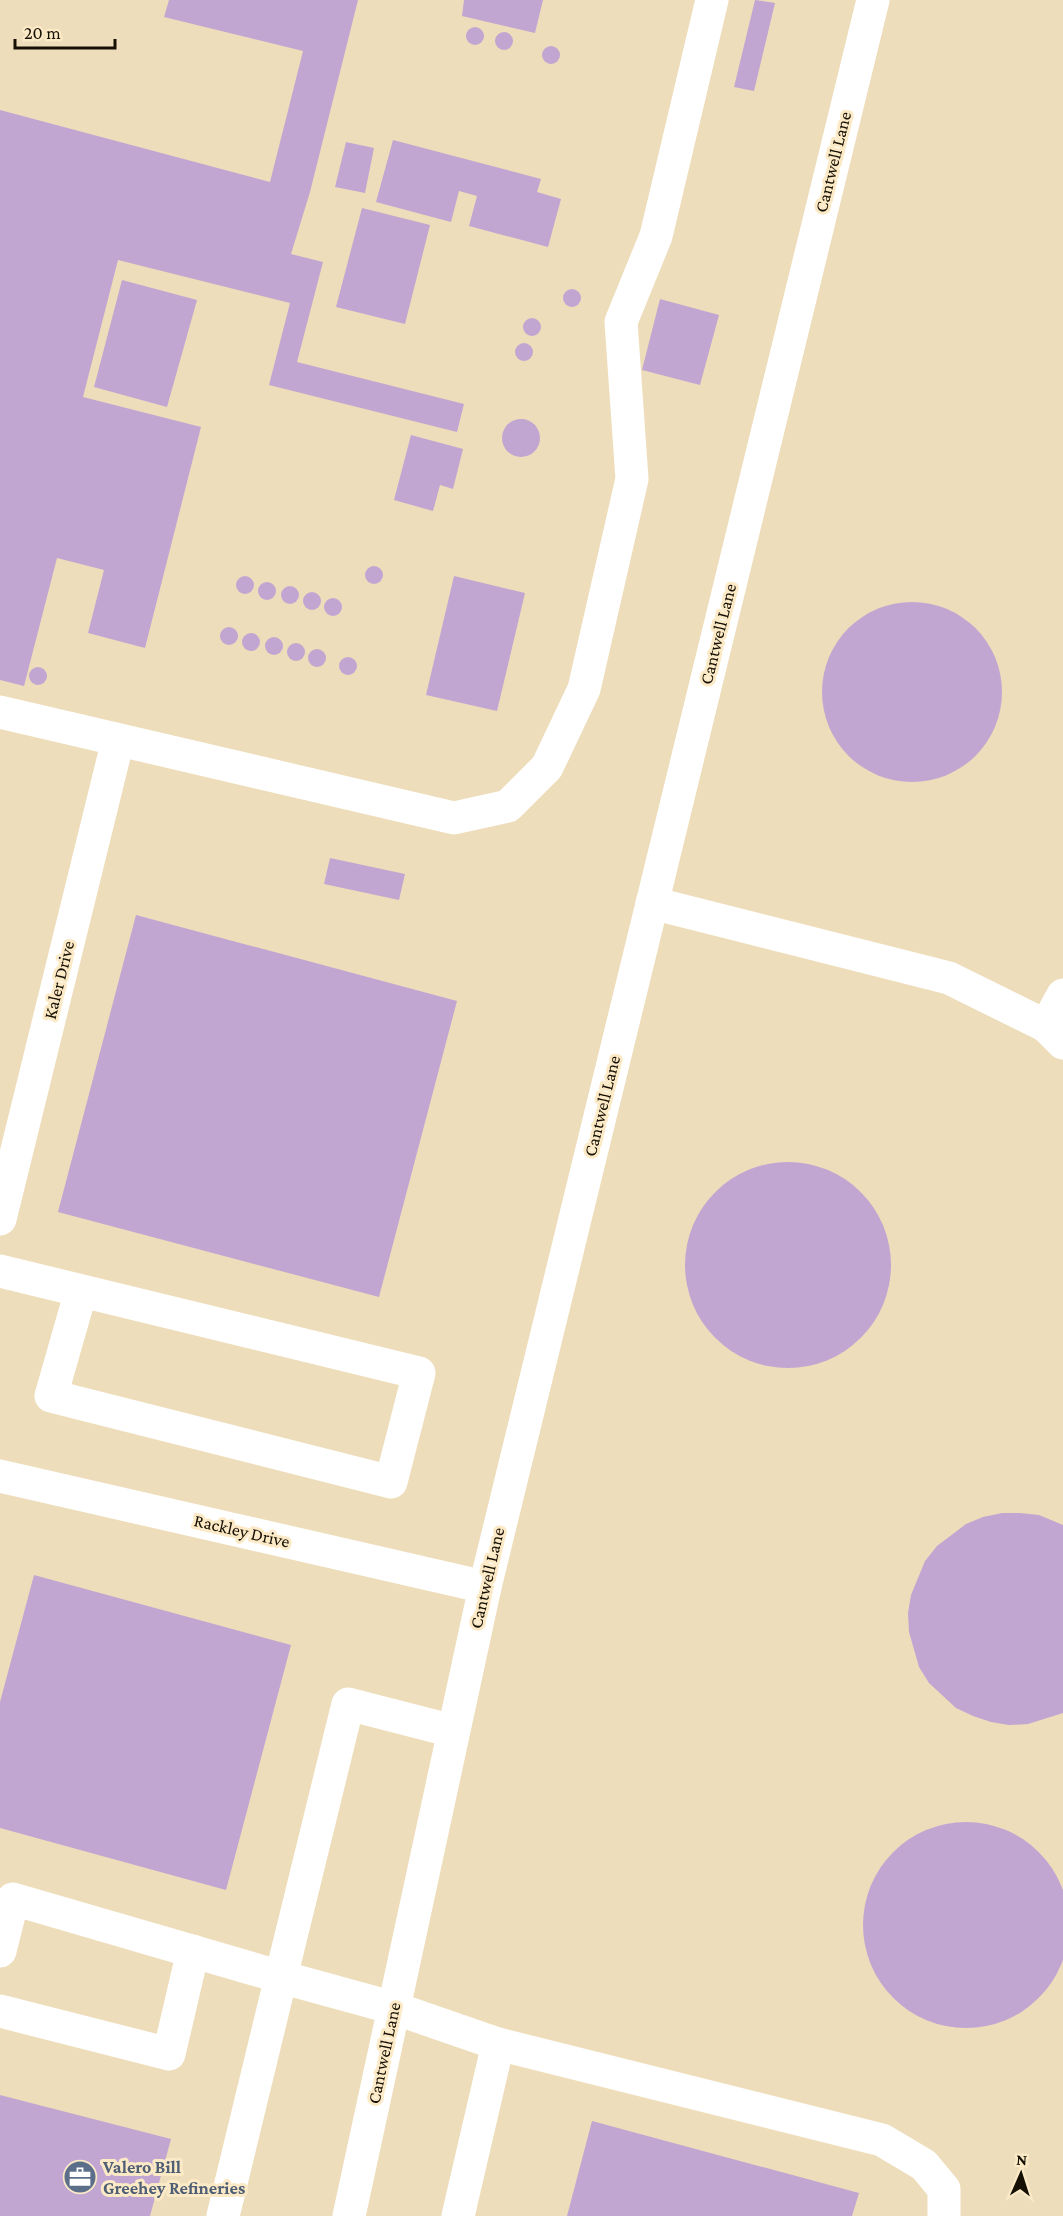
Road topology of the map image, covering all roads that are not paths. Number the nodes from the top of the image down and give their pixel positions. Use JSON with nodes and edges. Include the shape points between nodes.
{"nodes":[{"id":1,"x":712,"y":0,"type":"edge"},
{"id":2,"x":873,"y":0,"type":"edge"},
{"id":3,"x":0,"y":712,"type":"edge"},
{"id":4,"x":118,"y":740,"type":"junction"},
{"id":5,"x":652,"y":903,"type":"junction"},
{"id":6,"x":1063,"y":995,"type":"edge"},
{"id":7,"x":1055,"y":1035,"type":"edge"},
{"id":8,"x":0,"y":1220,"type":"edge"},
{"id":9,"x":0,"y":1271,"type":"edge"},
{"id":10,"x":81,"y":1291,"type":"junction"},
{"id":11,"x":0,"y":1476,"type":"edge"},
{"id":12,"x":484,"y":1587,"type":"junction"},
{"id":13,"x":453,"y":1731,"type":"junction"},
{"id":14,"x":0,"y":1951,"type":"edge"},
{"id":15,"x":193,"y":1951,"type":"junction"},
{"id":16,"x":282,"y":1977,"type":"junction"},
{"id":17,"x":394,"y":2008,"type":"junction"},
{"id":18,"x":0,"y":2011,"type":"edge"},
{"id":19,"x":498,"y":2044,"type":"junction"},
{"id":20,"x":223,"y":2216,"type":"edge"},
{"id":21,"x":349,"y":2216,"type":"edge"},
{"id":22,"x":458,"y":2216,"type":"edge"},
{"id":23,"x":944,"y":2216,"type":"edge"}],
"edges":[{"from":1,"to":4,"type":"street","via":[[656,236],[621,322],[632,479],[584,689],[547,767],[508,806],[454,818]]},
{"from":2,"to":5,"type":"street","name":"Cantwell Lane"},
{"from":3,"to":4,"type":"street"},
{"from":4,"to":8,"type":"street","name":"Kaler Drive"},
{"from":5,"to":7,"type":"street","via":[[948,978]]},
{"from":5,"to":12,"type":"street","name":"Cantwell Lane"},
{"from":6,"to":7,"type":"street"},
{"from":9,"to":10,"type":"street"},
{"from":10,"to":10,"type":"street","via":[[419,1373],[391,1482],[51,1396]]},
{"from":11,"to":12,"type":"street","name":"Rackley Drive"},
{"from":12,"to":13,"type":"street","name":"Cantwell Lane"},
{"from":13,"to":16,"type":"street","via":[[348,1704]]},
{"from":13,"to":17,"type":"street","name":"Cantwell Lane"},
{"from":14,"to":15,"type":"street","via":[[13,1899]]},
{"from":15,"to":16,"type":"street"},
{"from":15,"to":18,"type":"street","via":[[169,2054]]},
{"from":16,"to":17,"type":"street"},
{"from":16,"to":20,"type":"street"},
{"from":17,"to":19,"type":"street"},
{"from":17,"to":21,"type":"street","name":"Cantwell Lane"},
{"from":19,"to":22,"type":"street"},
{"from":19,"to":23,"type":"street","via":[[882,2139],[924,2164],[944,2190]]}]}
